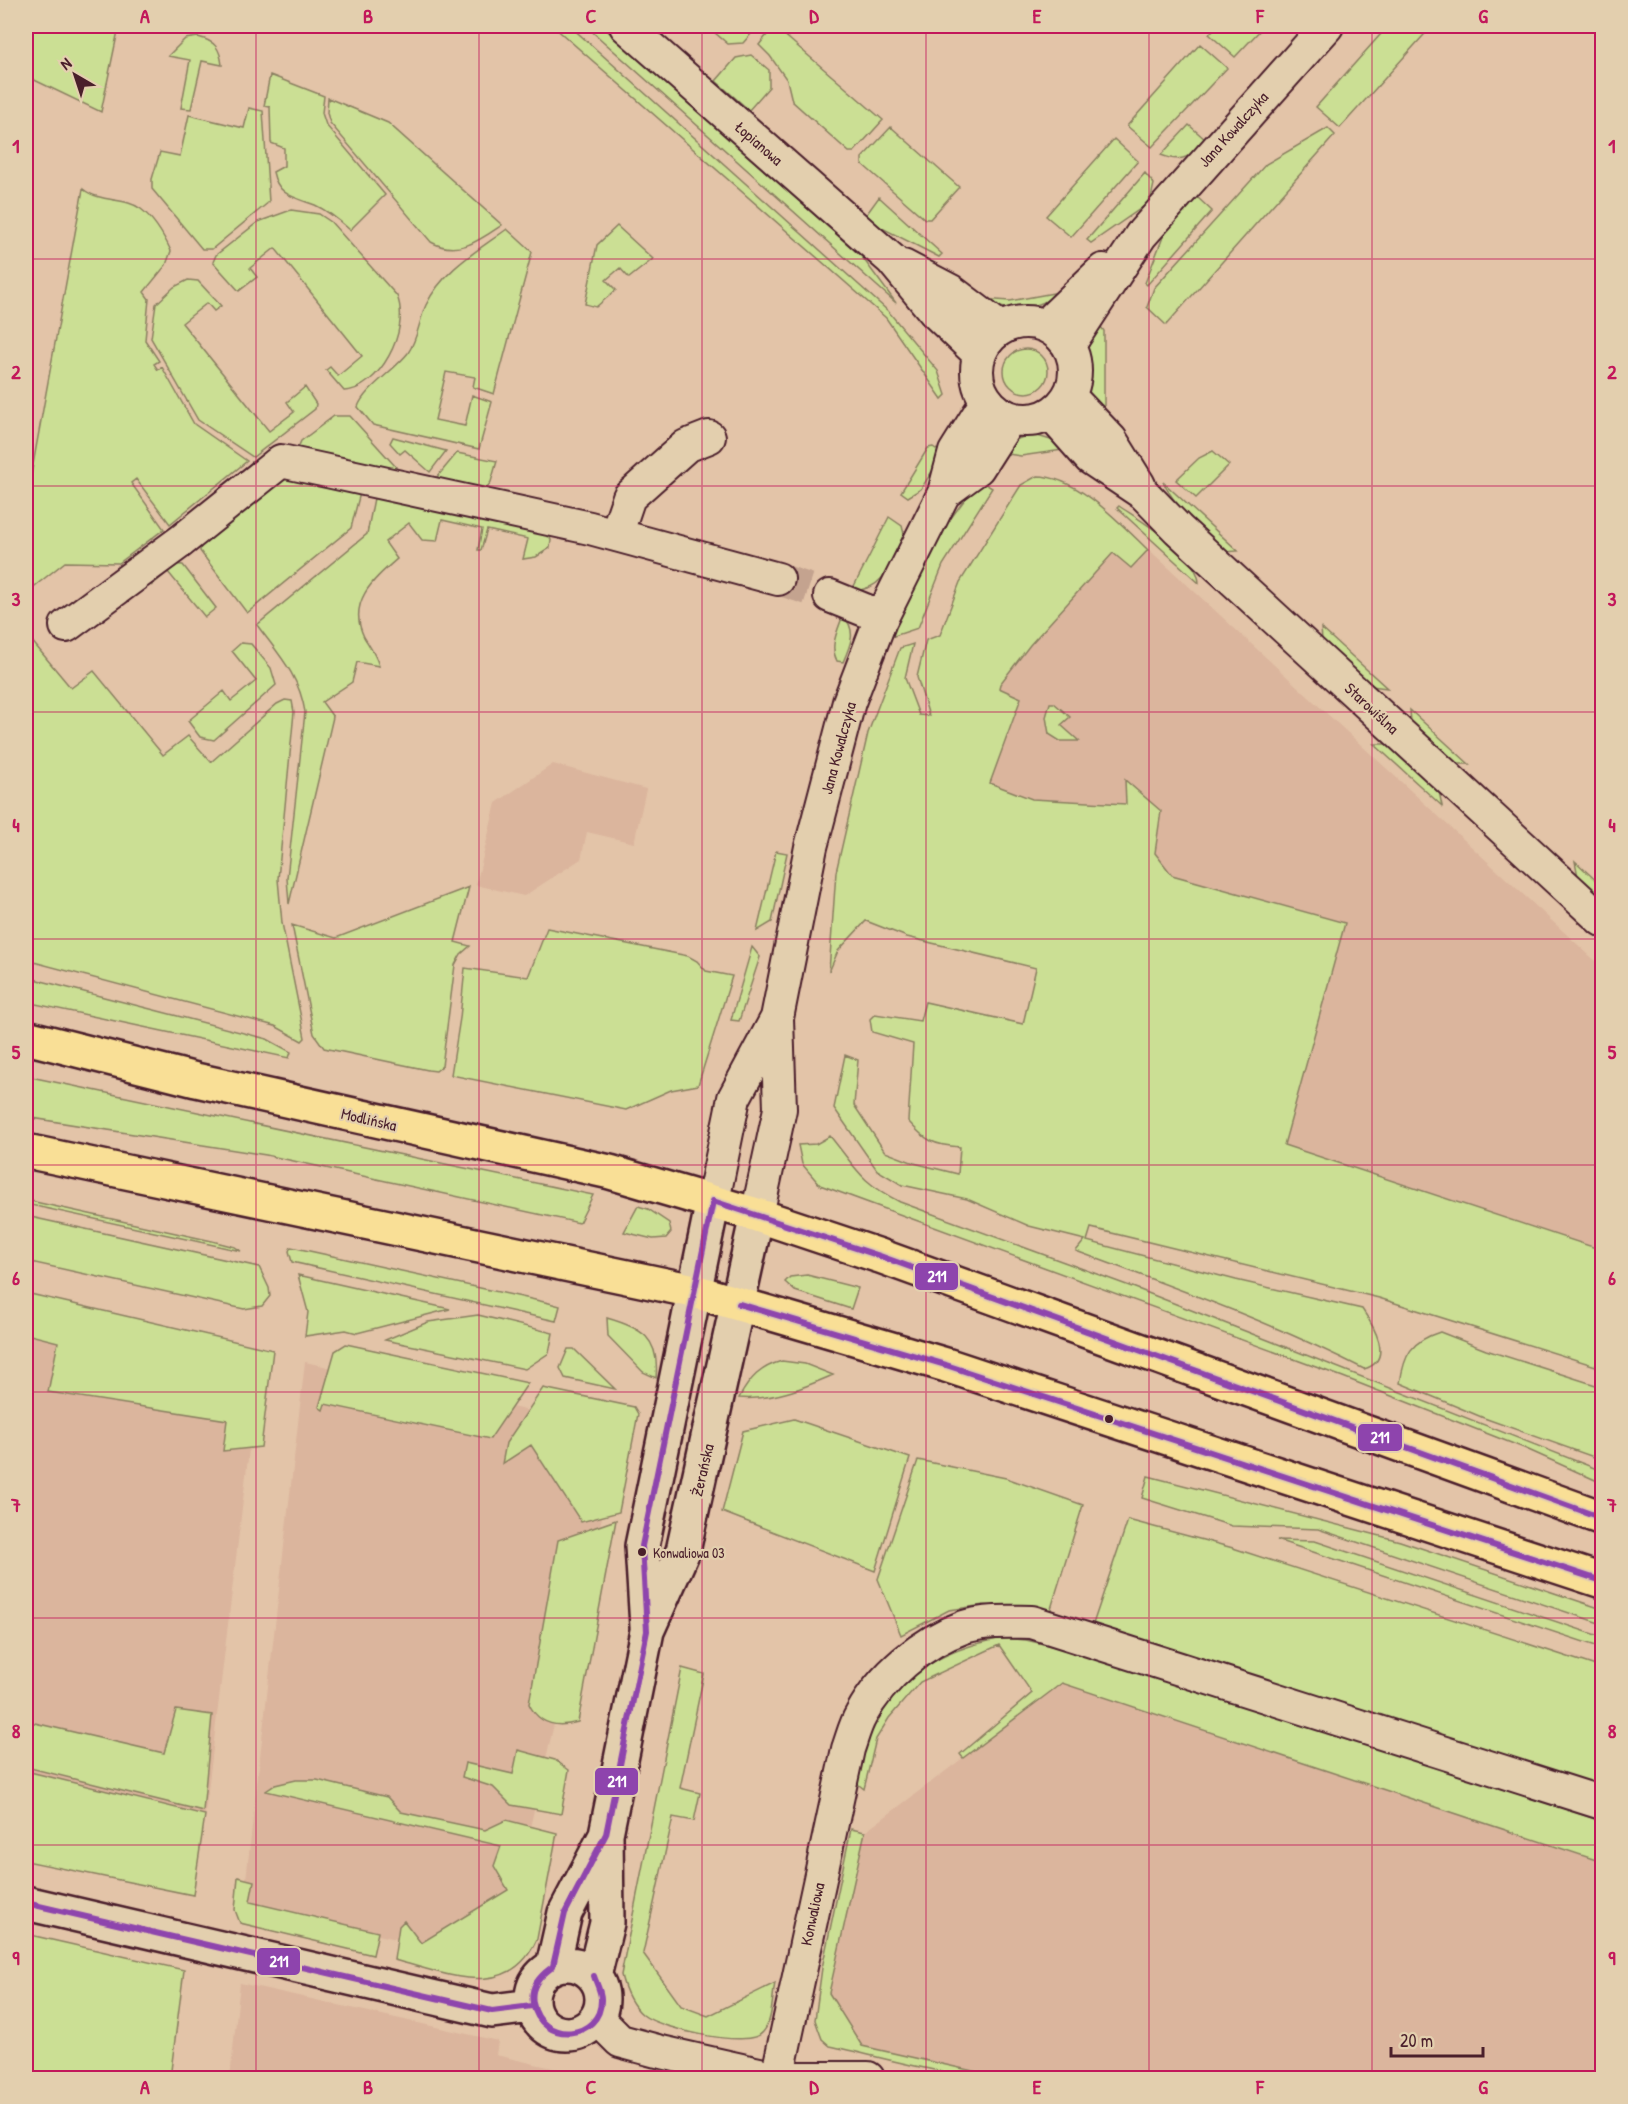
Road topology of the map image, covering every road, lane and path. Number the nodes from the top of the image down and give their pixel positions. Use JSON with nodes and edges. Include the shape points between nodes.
{"nodes":[{"id":1,"x":626,"y":26,"type":"edge"},
{"id":2,"x":1327,"y":26,"type":"edge"},
{"id":3,"x":1141,"y":235,"type":"junction"},
{"id":4,"x":892,"y":260,"type":"junction"},
{"id":5,"x":1046,"y":325,"type":"junction"},
{"id":6,"x":1000,"y":328,"type":"junction"},
{"id":7,"x":1069,"y":345,"type":"junction"},
{"id":8,"x":979,"y":354,"type":"junction"},
{"id":9,"x":1060,"y":405,"type":"junction"},
{"id":10,"x":999,"y":409,"type":"junction"},
{"id":11,"x":709,"y":436,"type":"dead end"},
{"id":12,"x":616,"y":535,"type":"junction"},
{"id":13,"x":778,"y":579,"type":"tunnel mouth"},
{"id":14,"x":830,"y":596,"type":"tunnel mouth"},
{"id":15,"x":882,"y":617,"type":"junction"},
{"id":16,"x":66,"y":626,"type":"dead end"},
{"id":17,"x":1602,"y":920,"type":"edge"},
{"id":18,"x":777,"y":1017,"type":"junction"},
{"id":19,"x":26,"y":1037,"type":"edge"},
{"id":20,"x":26,"y":1151,"type":"edge"},
{"id":21,"x":712,"y":1201,"type":"junction"},
{"id":22,"x":757,"y":1215,"type":"junction"},
{"id":23,"x":694,"y":1291,"type":"junction"},
{"id":24,"x":739,"y":1304,"type":"junction"},
{"id":25,"x":1602,"y":1518,"type":"edge"},
{"id":26,"x":1602,"y":1581,"type":"edge"},
{"id":27,"x":648,"y":1631,"type":"junction"},
{"id":28,"x":1602,"y":1803,"type":"edge"},
{"id":29,"x":606,"y":1834,"type":"junction"},
{"id":30,"x":26,"y":1903,"type":"edge"},
{"id":31,"x":553,"y":1966,"type":"junction"},
{"id":32,"x":594,"y":1976,"type":"junction"},
{"id":33,"x":532,"y":2006,"type":"junction"},
{"id":34,"x":597,"y":2018,"type":"junction"},
{"id":35,"x":777,"y":2078,"type":"edge"},
{"id":36,"x":868,"y":2079,"type":"edge"}],
"edges":[{"from":1,"to":4,"type":"street","name":"Łopianowa"},
{"from":2,"to":3,"type":"street","name":"Jana Kowalczyka"},
{"from":3,"to":5,"type":"street","name":"Jana Kowalczyka"},
{"from":3,"to":7,"type":"street","name":"Jana Kowalczyka"},
{"from":4,"to":6,"type":"street","name":"Łopianowa","via":[[951,291]]},
{"from":4,"to":8,"type":"street","name":"Łopianowa","via":[[935,312]]},
{"from":5,"to":6,"type":"street","via":[[1030,321]]},
{"from":5,"to":7,"type":"street"},
{"from":6,"to":8,"type":"street"},
{"from":7,"to":9,"type":"street","via":[[1075,370]]},
{"from":8,"to":10,"type":"street","via":[[978,379]]},
{"from":9,"to":10,"type":"street","via":[[1024,420]]},
{"from":9,"to":17,"type":"street","name":"Starowiślna","via":[[1111,440],[1144,494],[1178,529]]},
{"from":10,"to":15,"type":"street","name":"Jana Kowalczyka","via":[[978,468],[944,493]]},
{"from":11,"to":12,"type":"street","via":[[686,446],[629,497]]},
{"from":12,"to":13,"type":"street"},
{"from":12,"to":16,"type":"street","via":[[281,461]]},
{"from":14,"to":15,"type":"street"},
{"from":15,"to":18,"type":"street","name":"Jana Kowalczyka","via":[[849,702],[814,836]]},
{"from":18,"to":21,"type":"street","name":"Jana Kowalczyka","via":[[734,1098]]},
{"from":18,"to":22,"type":"street","name":"Jana Kowalczyka","via":[[780,1109]]},
{"from":19,"to":21,"type":"main road","name":"Modlińska","via":[[196,1080],[610,1172]]},
{"from":20,"to":23,"type":"main road"},
{"from":21,"to":22,"type":"main road","name":"Modlińska"},
{"from":21,"to":23,"type":"street"},
{"from":22,"to":24,"type":"street"},
{"from":22,"to":25,"type":"main road","name":"Modlińska"},
{"from":23,"to":24,"type":"main road"},
{"from":23,"to":27,"type":"street","name":"Żerańska","via":[[642,1546]]},
{"from":24,"to":26,"type":"main road","via":[[946,1365]]},
{"from":24,"to":27,"type":"street","name":"Żerańska","via":[[683,1551]]},
{"from":27,"to":29,"type":"street","name":"Żerańska"},
{"from":28,"to":35,"type":"street","name":"Konwaliowa","via":[[1032,1622],[965,1627],[908,1659],[881,1686],[860,1716],[848,1749]]},
{"from":29,"to":31,"type":"street","name":"Żerańska","via":[[565,1913]]},
{"from":29,"to":32,"type":"street","name":"Żerańska","via":[[607,1923]]},
{"from":30,"to":33,"type":"street","via":[[492,2012]]},
{"from":31,"to":32,"type":"street","via":[[582,1967]]},
{"from":31,"to":33,"type":"street","via":[[540,1976],[532,1990]]},
{"from":32,"to":34,"type":"street","via":[[601,1989],[602,2004]]},
{"from":33,"to":34,"type":"street","via":[[539,2021],[552,2031],[568,2035],[585,2030]]},
{"from":34,"to":35,"type":"street","via":[[620,2041]]},
{"from":35,"to":36,"type":"street"}]}
